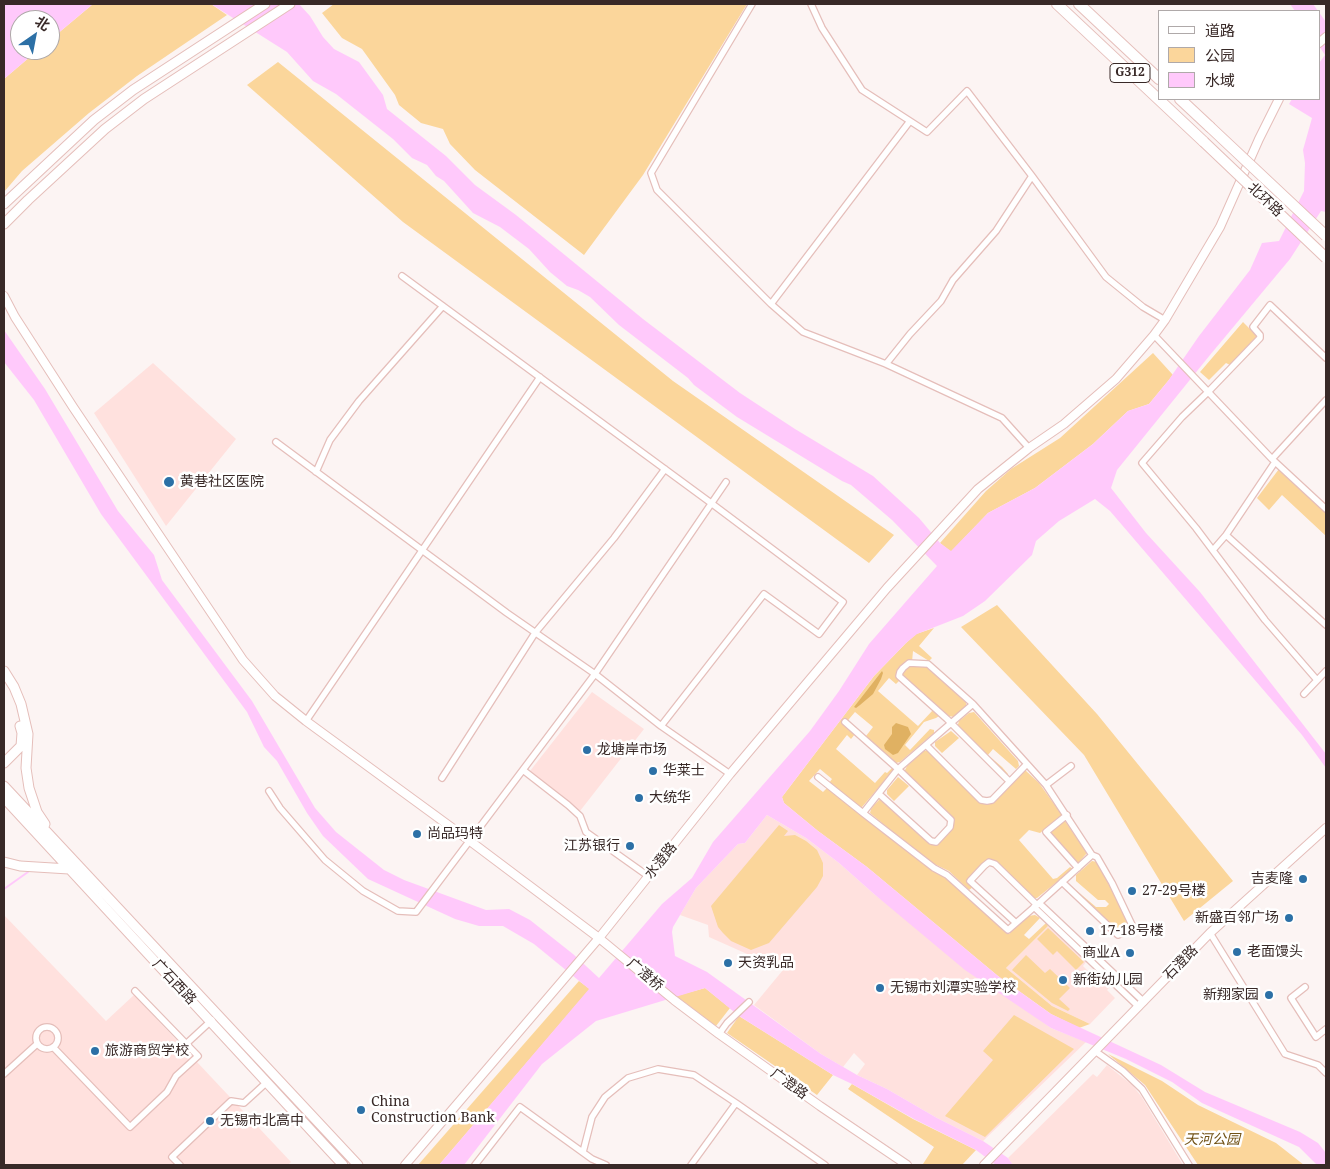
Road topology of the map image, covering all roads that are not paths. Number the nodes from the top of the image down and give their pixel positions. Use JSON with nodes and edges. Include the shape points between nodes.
{"nodes":[{"id":1,"x":265,"y":4,"type":"edge"},
{"id":2,"x":290,"y":4,"type":"edge"},
{"id":3,"x":752,"y":4,"type":"edge"},
{"id":4,"x":811,"y":4,"type":"edge"},
{"id":5,"x":1056,"y":4,"type":"edge"},
{"id":6,"x":1079,"y":4,"type":"edge"},
{"id":7,"x":208,"y":41,"type":"junction"},
{"id":8,"x":212,"y":55,"type":"junction"},
{"id":9,"x":171,"y":65,"type":"junction"},
{"id":10,"x":179,"y":76,"type":"junction"},
{"id":11,"x":1158,"y":78,"type":"edge"},
{"id":12,"x":1158,"y":99,"type":"edge"},
{"id":13,"x":1159,"y":100,"type":"edge"},
{"id":14,"x":1181,"y":100,"type":"edge"},
{"id":15,"x":1278,"y":100,"type":"edge"},
{"id":16,"x":910,"y":120,"type":"junction"},
{"id":17,"x":1032,"y":176,"type":"junction"},
{"id":18,"x":4,"y":204,"type":"edge"},
{"id":19,"x":4,"y":224,"type":"edge"},
{"id":20,"x":1326,"y":236,"type":"edge"},
{"id":21,"x":1326,"y":258,"type":"edge"},
{"id":22,"x":402,"y":276,"type":"dead end"},
{"id":23,"x":4,"y":296,"type":"edge"},
{"id":24,"x":772,"y":304,"type":"junction"},
{"id":25,"x":443,"y":306,"type":"junction"},
{"id":26,"x":1164,"y":320,"type":"junction"},
{"id":27,"x":1154,"y":335,"type":"junction"},
{"id":28,"x":1326,"y":358,"type":"edge"},
{"id":29,"x":886,"y":364,"type":"junction"},
{"id":30,"x":540,"y":377,"type":"junction"},
{"id":31,"x":1208,"y":392,"type":"junction"},
{"id":32,"x":1326,"y":400,"type":"edge"},
{"id":33,"x":276,"y":442,"type":"dead end"},
{"id":34,"x":1029,"y":448,"type":"junction"},
{"id":35,"x":1273,"y":461,"type":"junction"},
{"id":36,"x":665,"y":469,"type":"junction"},
{"id":37,"x":316,"y":472,"type":"junction"},
{"id":38,"x":726,"y":482,"type":"dead end"},
{"id":39,"x":711,"y":503,"type":"junction"},
{"id":40,"x":1326,"y":509,"type":"edge"},
{"id":41,"x":1226,"y":535,"type":"junction"},
{"id":42,"x":423,"y":550,"type":"junction"},
{"id":43,"x":1213,"y":550,"type":"junction"},
{"id":44,"x":1326,"y":625,"type":"edge"},
{"id":45,"x":535,"y":633,"type":"junction"},
{"id":46,"x":4,"y":671,"type":"edge"},
{"id":47,"x":1326,"y":671,"type":"edge"},
{"id":48,"x":595,"y":674,"type":"junction"},
{"id":49,"x":1317,"y":680,"type":"junction"},
{"id":50,"x":4,"y":681,"type":"edge"},
{"id":51,"x":1304,"y":694,"type":"dead end"},
{"id":52,"x":973,"y":704,"type":"junction"},
{"id":53,"x":306,"y":721,"type":"junction"},
{"id":54,"x":846,"y":722,"type":"dead end"},
{"id":55,"x":950,"y":723,"type":"junction"},
{"id":56,"x":661,"y":726,"type":"junction"},
{"id":57,"x":926,"y":745,"type":"junction"},
{"id":58,"x":4,"y":763,"type":"edge"},
{"id":59,"x":1026,"y":765,"type":"dead end"},
{"id":60,"x":1071,"y":766,"type":"dead end"},
{"id":61,"x":898,"y":769,"type":"junction"},
{"id":62,"x":523,"y":770,"type":"junction"},
{"id":63,"x":730,"y":774,"type":"junction"},
{"id":64,"x":818,"y":777,"type":"dead end"},
{"id":65,"x":442,"y":778,"type":"dead end"},
{"id":66,"x":1009,"y":781,"type":"junction"},
{"id":67,"x":4,"y":786,"type":"edge"},
{"id":68,"x":1046,"y":786,"type":"junction"},
{"id":69,"x":269,"y":791,"type":"dead end"},
{"id":70,"x":879,"y":794,"type":"junction"},
{"id":71,"x":4,"y":798,"type":"edge"},
{"id":72,"x":863,"y":813,"type":"junction"},
{"id":73,"x":1067,"y":815,"type":"junction"},
{"id":74,"x":1325,"y":830,"type":"edge"},
{"id":75,"x":470,"y":841,"type":"junction"},
{"id":76,"x":56,"y":842,"type":"junction"},
{"id":77,"x":1092,"y":854,"type":"junction"},
{"id":78,"x":4,"y":862,"type":"edge"},
{"id":79,"x":1078,"y":868,"type":"junction"},
{"id":80,"x":69,"y":869,"type":"junction"},
{"id":81,"x":648,"y":876,"type":"junction"},
{"id":82,"x":1062,"y":882,"type":"junction"},
{"id":83,"x":979,"y":889,"type":"junction"},
{"id":84,"x":971,"y":896,"type":"junction"},
{"id":85,"x":1037,"y":905,"type":"junction"},
{"id":86,"x":1016,"y":923,"type":"junction"},
{"id":87,"x":1210,"y":934,"type":"junction"},
{"id":88,"x":599,"y":938,"type":"junction"},
{"id":89,"x":1304,"y":987,"type":"dead end"},
{"id":90,"x":135,"y":991,"type":"dead end"},
{"id":91,"x":674,"y":1000,"type":"joint"},
{"id":92,"x":749,"y":1002,"type":"dead end"},
{"id":93,"x":1141,"y":1004,"type":"junction"},
{"id":94,"x":214,"y":1018,"type":"junction"},
{"id":95,"x":1326,"y":1029,"type":"edge"},
{"id":96,"x":719,"y":1034,"type":"junction"},
{"id":97,"x":37,"y":1044,"type":"junction"},
{"id":98,"x":186,"y":1044,"type":"junction"},
{"id":99,"x":54,"y":1048,"type":"junction"},
{"id":100,"x":1095,"y":1051,"type":"junction"},
{"id":101,"x":1326,"y":1073,"type":"edge"},
{"id":102,"x":4,"y":1074,"type":"edge"},
{"id":103,"x":267,"y":1082,"type":"junction"},
{"id":104,"x":736,"y":1102,"type":"junction"},
{"id":105,"x":583,"y":1152,"type":"junction"},
{"id":106,"x":591,"y":1162,"type":"edge"},
{"id":107,"x":985,"y":1164,"type":"edge"},
{"id":108,"x":180,"y":1165,"type":"edge"},
{"id":109,"x":343,"y":1165,"type":"edge"},
{"id":110,"x":358,"y":1165,"type":"edge"},
{"id":111,"x":405,"y":1165,"type":"edge"},
{"id":112,"x":475,"y":1165,"type":"edge"},
{"id":113,"x":606,"y":1165,"type":"edge"},
{"id":114,"x":691,"y":1165,"type":"edge"},
{"id":115,"x":825,"y":1165,"type":"edge"},
{"id":116,"x":907,"y":1165,"type":"edge"},
{"id":117,"x":1189,"y":1165,"type":"edge"}],
"edges":[{"from":1,"to":7,"type":"main road"},
{"from":2,"to":8,"type":"main road"},
{"from":3,"to":24,"type":"street","via":[[651,173],[657,190]]},
{"from":4,"to":16,"type":"street","via":[[822,28],[862,90]]},
{"from":5,"to":12,"type":"highway","name":"北环路","number":"G312","bridge":true},
{"from":6,"to":11,"type":"highway","number":"G312"},
{"from":7,"to":8,"type":"main road","via":[[204,52]]},
{"from":7,"to":9,"type":"main road"},
{"from":8,"to":10,"type":"main road"},
{"from":9,"to":10,"type":"main road","via":[[179,69]]},
{"from":9,"to":18,"type":"main road","via":[[94,120]]},
{"from":10,"to":19,"type":"main road","via":[[106,129]]},
{"from":13,"to":21,"type":"highway","name":"北环路","number":"G312","bridge":true},
{"from":14,"to":20,"type":"highway","name":"北环路","bridge":true},
{"from":15,"to":26,"type":"street","name":"水澄路","via":[[1220,227]]},
{"from":16,"to":17,"type":"street","via":[[927,132],[966,92]]},
{"from":16,"to":24,"type":"street"},
{"from":17,"to":26,"type":"street","via":[[1106,277]]},
{"from":17,"to":29,"type":"street","via":[[996,231],[953,280],[942,301]]},
{"from":22,"to":25,"type":"street"},
{"from":23,"to":53,"type":"street","name":"广澄桥","via":[[73,407],[243,660],[275,696]]},
{"from":24,"to":29,"type":"street","via":[[802,332]]},
{"from":25,"to":30,"type":"street"},
{"from":25,"to":37,"type":"street","via":[[359,401],[330,440]]},
{"from":26,"to":27,"type":"street","name":"水澄路"},
{"from":27,"to":31,"type":"street"},
{"from":27,"to":34,"type":"street","name":"水澄路","via":[[1116,379],[1064,424]]},
{"from":28,"to":31,"type":"street","via":[[1270,305],[1253,327],[1260,338]]},
{"from":29,"to":34,"type":"street","via":[[1002,418]]},
{"from":30,"to":36,"type":"street"},
{"from":30,"to":42,"type":"street"},
{"from":31,"to":35,"type":"street"},
{"from":31,"to":43,"type":"street","via":[[1142,463]]},
{"from":32,"to":35,"type":"street"},
{"from":33,"to":37,"type":"street"},
{"from":34,"to":63,"type":"street","name":"水澄路","via":[[978,490],[938,531]]},
{"from":35,"to":40,"type":"street"},
{"from":35,"to":41,"type":"street"},
{"from":36,"to":39,"type":"street"},
{"from":36,"to":45,"type":"street","via":[[614,538]]},
{"from":37,"to":42,"type":"street"},
{"from":38,"to":39,"type":"street"},
{"from":39,"to":48,"type":"street"},
{"from":39,"to":56,"type":"street","via":[[843,602],[819,634],[764,594]]},
{"from":41,"to":43,"type":"street"},
{"from":41,"to":44,"type":"street"},
{"from":42,"to":45,"type":"street"},
{"from":42,"to":53,"type":"street"},
{"from":43,"to":49,"type":"street","via":[[1265,620]]},
{"from":45,"to":48,"type":"street"},
{"from":45,"to":65,"type":"street"},
{"from":46,"to":76,"type":"main road","via":[[21,704],[28,734],[26,768],[29,788],[37,812]]},
{"from":47,"to":49,"type":"street"},
{"from":48,"to":56,"type":"street"},
{"from":48,"to":62,"type":"street"},
{"from":49,"to":51,"type":"street"},
{"from":50,"to":58,"type":"main road","via":[[14,701],[22,733],[21,746]]},
{"from":52,"to":55,"type":"street"},
{"from":52,"to":55,"type":"street","via":[[928,664],[909,664],[902,668],[900,676]]},
{"from":52,"to":68,"type":"street"},
{"from":53,"to":75,"type":"street","name":"广澄桥"},
{"from":54,"to":61,"type":"street"},
{"from":55,"to":57,"type":"street"},
{"from":55,"to":66,"type":"street"},
{"from":56,"to":63,"type":"street"},
{"from":57,"to":61,"type":"street"},
{"from":57,"to":66,"type":"street","via":[[982,800],[992,800]]},
{"from":59,"to":66,"type":"street"},
{"from":60,"to":68,"type":"street"},
{"from":61,"to":70,"type":"street"},
{"from":61,"to":70,"type":"street","via":[[951,820],[950,827],[936,842],[931,842]]},
{"from":62,"to":75,"type":"street"},
{"from":62,"to":81,"type":"street","via":[[574,810],[586,832]]},
{"from":63,"to":81,"type":"street","name":"水澄路"},
{"from":64,"to":72,"type":"street"},
{"from":67,"to":76,"type":"main road"},
{"from":68,"to":73,"type":"street"},
{"from":69,"to":75,"type":"street","via":[[325,860],[363,891],[398,911],[416,912]]},
{"from":70,"to":72,"type":"street"},
{"from":71,"to":80,"type":"main road","name":"广石西路"},
{"from":72,"to":84,"type":"street","via":[[934,868],[947,874]]},
{"from":73,"to":77,"type":"street"},
{"from":73,"to":79,"type":"street","via":[[1046,832]]},
{"from":74,"to":87,"type":"street","name":"石澄路"},
{"from":75,"to":88,"type":"street","name":"广澄桥"},
{"from":76,"to":94,"type":"main road"},
{"from":77,"to":79,"type":"street"},
{"from":77,"to":82,"type":"street","via":[[1112,883],[1132,925],[1118,935]]},
{"from":78,"to":80,"type":"main road"},
{"from":79,"to":82,"type":"street"},
{"from":80,"to":94,"type":"main road","name":"广石西路"},
{"from":81,"to":88,"type":"street","name":"水澄路"},
{"from":82,"to":85,"type":"street"},
{"from":83,"to":84,"type":"street"},
{"from":83,"to":85,"type":"street","via":[[970,881],[989,862],[995,864]]},
{"from":83,"to":86,"type":"street"},
{"from":84,"to":86,"type":"street","via":[[1008,930]]},
{"from":85,"to":86,"type":"street"},
{"from":85,"to":93,"type":"street"},
{"from":87,"to":93,"type":"street","name":"石澄路"},
{"from":87,"to":101,"type":"street","via":[[1285,1054],[1318,1065]]},
{"from":88,"to":91,"type":"street","name":"广澄桥"},
{"from":88,"to":111,"type":"street","name":"水澄路"},
{"from":89,"to":95,"type":"street","via":[[1291,998],[1316,1037]]},
{"from":90,"to":98,"type":"street"},
{"from":91,"to":96,"type":"street","name":"广澄路"},
{"from":92,"to":96,"type":"street"},
{"from":93,"to":100,"type":"street","name":"石澄路"},
{"from":94,"to":98,"type":"street"},
{"from":94,"to":103,"type":"main road","name":"广石西路"},
{"from":94,"to":110,"type":"main road"},
{"from":96,"to":116,"type":"street","name":"广澄路"},
{"from":97,"to":99,"type":"street","via":[[42,1049]]},
{"from":97,"to":99,"type":"street","via":[[37,1033],[50,1027],[58,1034]]},
{"from":97,"to":102,"type":"street"},
{"from":98,"to":99,"type":"street","via":[[198,1056],[176,1076],[167,1092],[130,1127]]},
{"from":100,"to":107,"type":"street","name":"石澄路"},
{"from":100,"to":117,"type":"street","via":[[1142,1089]]},
{"from":103,"to":108,"type":"street","via":[[244,1103],[231,1101],[172,1157]]},
{"from":103,"to":109,"type":"main road","name":"广石西路"},
{"from":104,"to":105,"type":"street","via":[[694,1074],[658,1069],[628,1078],[605,1097],[592,1116]]},
{"from":104,"to":114,"type":"street"},
{"from":104,"to":115,"type":"street"},
{"from":105,"to":106,"type":"street"},
{"from":105,"to":112,"type":"street","via":[[520,1107]]},
{"from":106,"to":113,"type":"street"}]}
